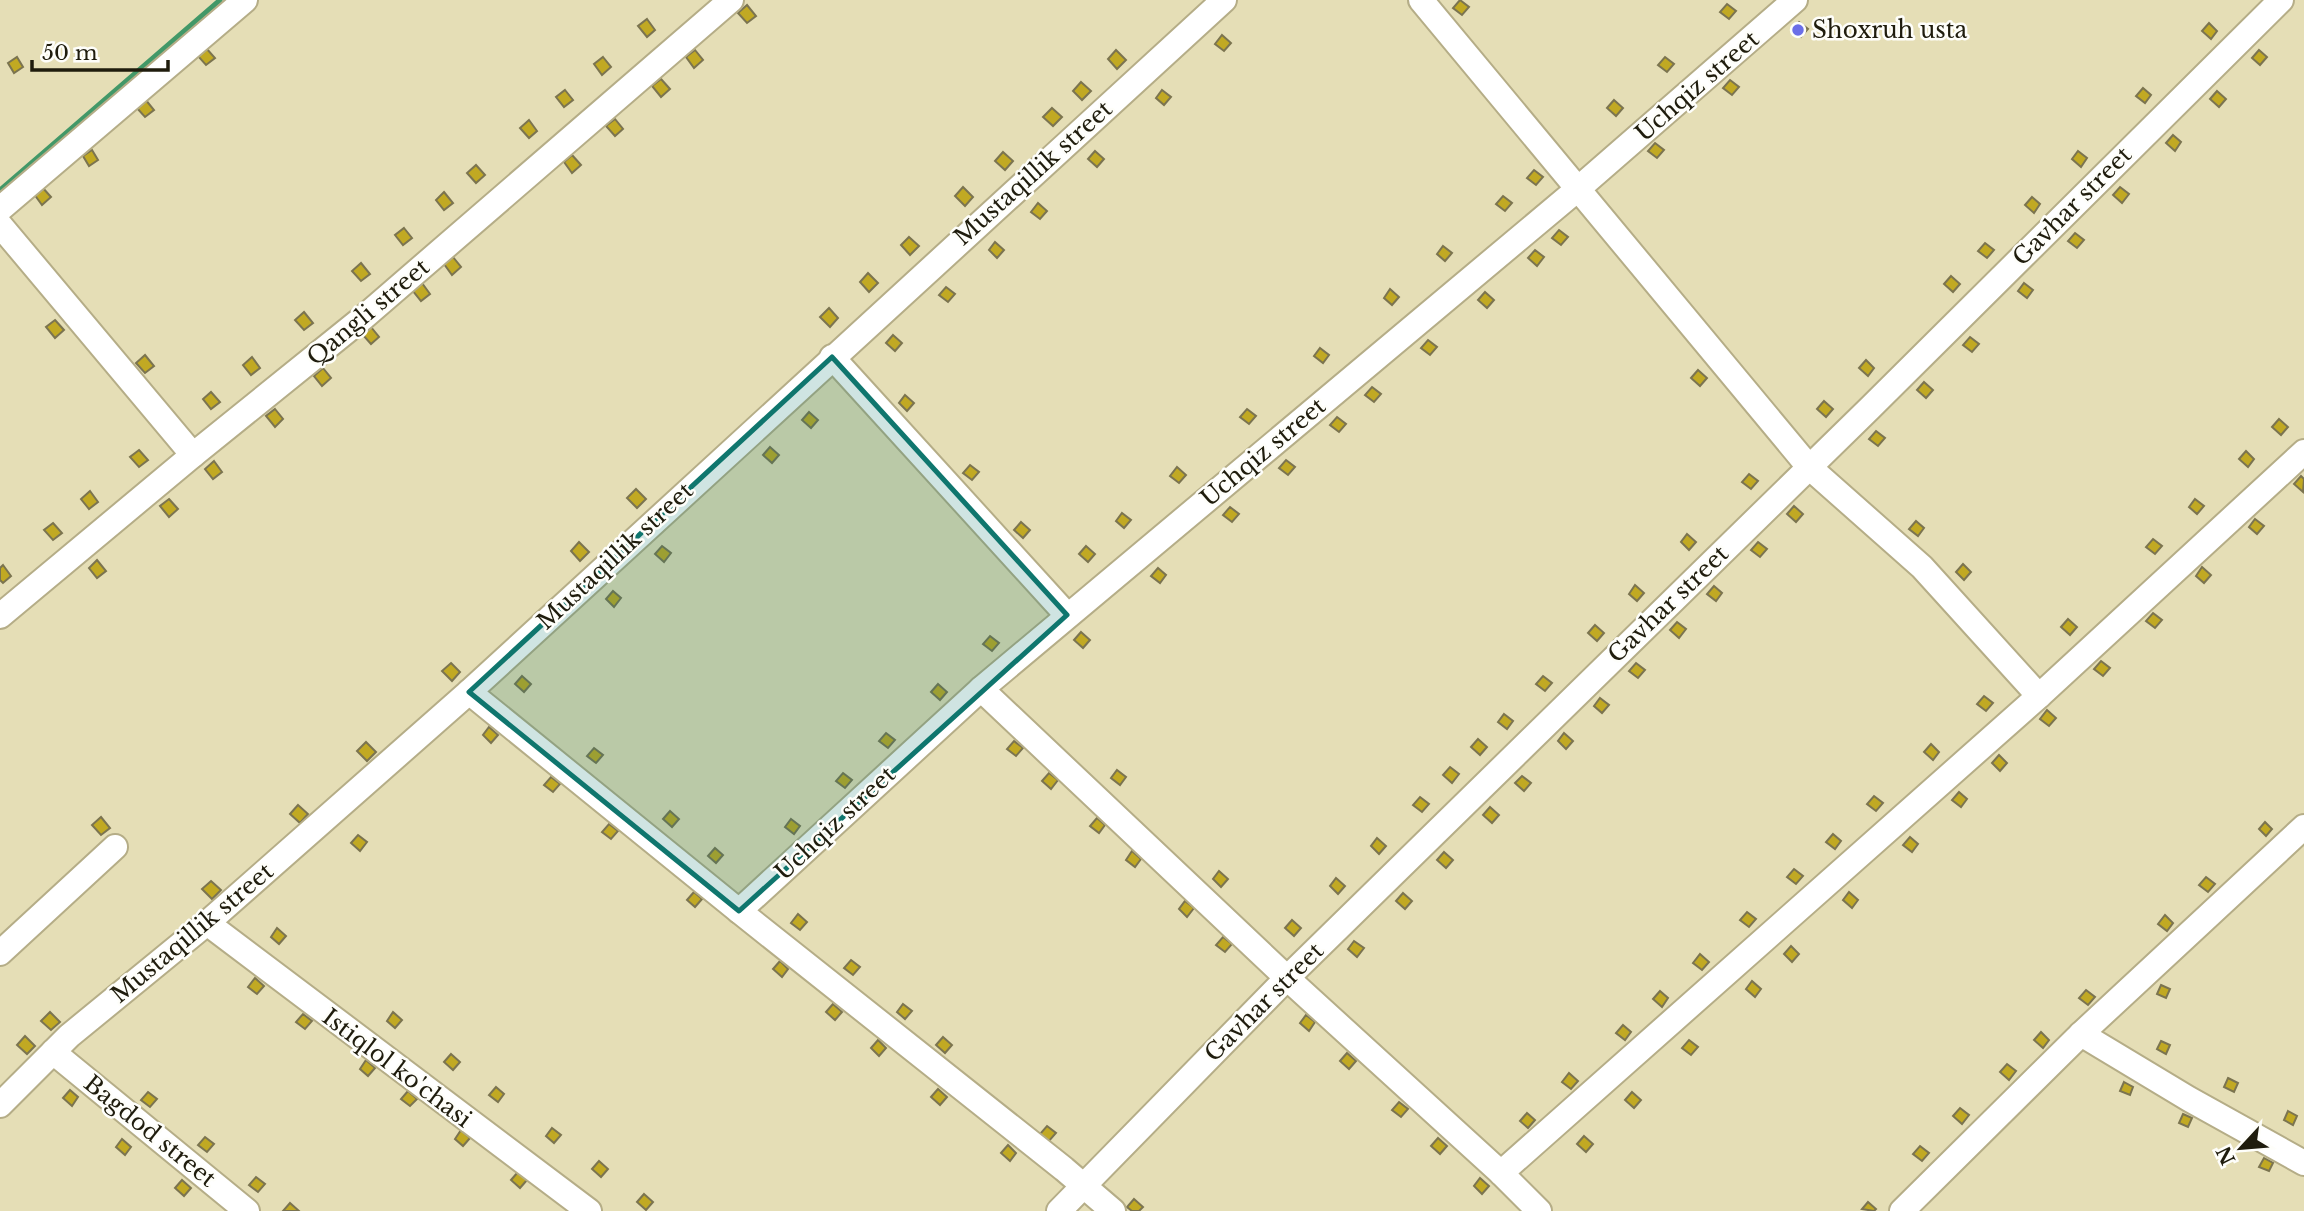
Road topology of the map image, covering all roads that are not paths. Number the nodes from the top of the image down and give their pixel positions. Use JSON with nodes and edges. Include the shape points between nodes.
{"nodes":[{"id":1,"x":246,"y":0,"type":"edge"},
{"id":2,"x":731,"y":0,"type":"edge"},
{"id":3,"x":1224,"y":0,"type":"edge"},
{"id":4,"x":1421,"y":0,"type":"edge"},
{"id":5,"x":1796,"y":0,"type":"edge"},
{"id":6,"x":2281,"y":0,"type":"edge"},
{"id":7,"x":1579,"y":188,"type":"junction"},
{"id":8,"x":0,"y":209,"type":"edge"},
{"id":9,"x":0,"y":225,"type":"edge"},
{"id":10,"x":832,"y":357,"type":"junction"},
{"id":11,"x":2304,"y":452,"type":"edge"},
{"id":12,"x":192,"y":455,"type":"junction"},
{"id":13,"x":1809,"y":467,"type":"junction"},
{"id":14,"x":1067,"y":615,"type":"junction"},
{"id":15,"x":0,"y":617,"type":"edge"},
{"id":16,"x":981,"y":689,"type":"junction"},
{"id":17,"x":469,"y":692,"type":"junction"},
{"id":18,"x":2039,"y":696,"type":"junction"},
{"id":19,"x":2301,"y":834,"type":"edge"},
{"id":20,"x":115,"y":847,"type":"dead end"},
{"id":21,"x":739,"y":911,"type":"junction"},
{"id":22,"x":207,"y":923,"type":"junction"},
{"id":23,"x":0,"y":953,"type":"edge"},
{"id":24,"x":1287,"y":978,"type":"junction"},
{"id":25,"x":2081,"y":1034,"type":"junction"},
{"id":26,"x":53,"y":1052,"type":"junction"},
{"id":27,"x":0,"y":1105,"type":"edge"},
{"id":28,"x":2304,"y":1163,"type":"edge"},
{"id":29,"x":1501,"y":1173,"type":"junction"},
{"id":30,"x":1084,"y":1186,"type":"junction"},
{"id":31,"x":247,"y":1211,"type":"edge"},
{"id":32,"x":589,"y":1211,"type":"edge"},
{"id":33,"x":1059,"y":1211,"type":"edge"},
{"id":34,"x":1113,"y":1211,"type":"edge"},
{"id":35,"x":1539,"y":1211,"type":"edge"},
{"id":36,"x":1902,"y":1211,"type":"edge"}],
"edges":[{"from":1,"to":8,"type":"street"},
{"from":2,"to":12,"type":"street","name":"Qangli street","via":[[363,317]]},
{"from":3,"to":10,"type":"street","name":"Mustaqillik street"},
{"from":4,"to":7,"type":"street"},
{"from":5,"to":7,"type":"street","name":"Uchqiz street"},
{"from":6,"to":13,"type":"street","name":"Gavhar street"},
{"from":7,"to":13,"type":"street"},
{"from":7,"to":14,"type":"street","name":"Uchqiz street"},
{"from":9,"to":12,"type":"street"},
{"from":10,"to":14,"type":"street"},
{"from":10,"to":17,"type":"street","name":"Mustaqillik street"},
{"from":11,"to":18,"type":"street"},
{"from":12,"to":15,"type":"street","name":"Qangli street"},
{"from":13,"to":18,"type":"street","via":[[1922,567]]},
{"from":13,"to":24,"type":"street","name":"Gavhar street"},
{"from":14,"to":16,"type":"street","name":"Uchqiz street"},
{"from":16,"to":21,"type":"street","name":"Uchqiz street"},
{"from":16,"to":24,"type":"street"},
{"from":17,"to":21,"type":"street"},
{"from":17,"to":22,"type":"street","name":"Mustaqillik street"},
{"from":18,"to":29,"type":"street"},
{"from":19,"to":25,"type":"street"},
{"from":20,"to":23,"type":"street"},
{"from":21,"to":30,"type":"street"},
{"from":22,"to":26,"type":"street","name":"Mustaqillik street"},
{"from":22,"to":32,"type":"street","name":"Istiqlol ko'chasi"},
{"from":24,"to":29,"type":"street"},
{"from":24,"to":30,"type":"street","name":"Gavhar street"},
{"from":25,"to":28,"type":"street"},
{"from":25,"to":36,"type":"street"},
{"from":26,"to":27,"type":"street","name":"Mustaqillik street"},
{"from":26,"to":31,"type":"street","name":"Bagdod street"},
{"from":29,"to":35,"type":"street"},
{"from":30,"to":33,"type":"street","name":"Gavhar street"},
{"from":30,"to":34,"type":"street"}]}
